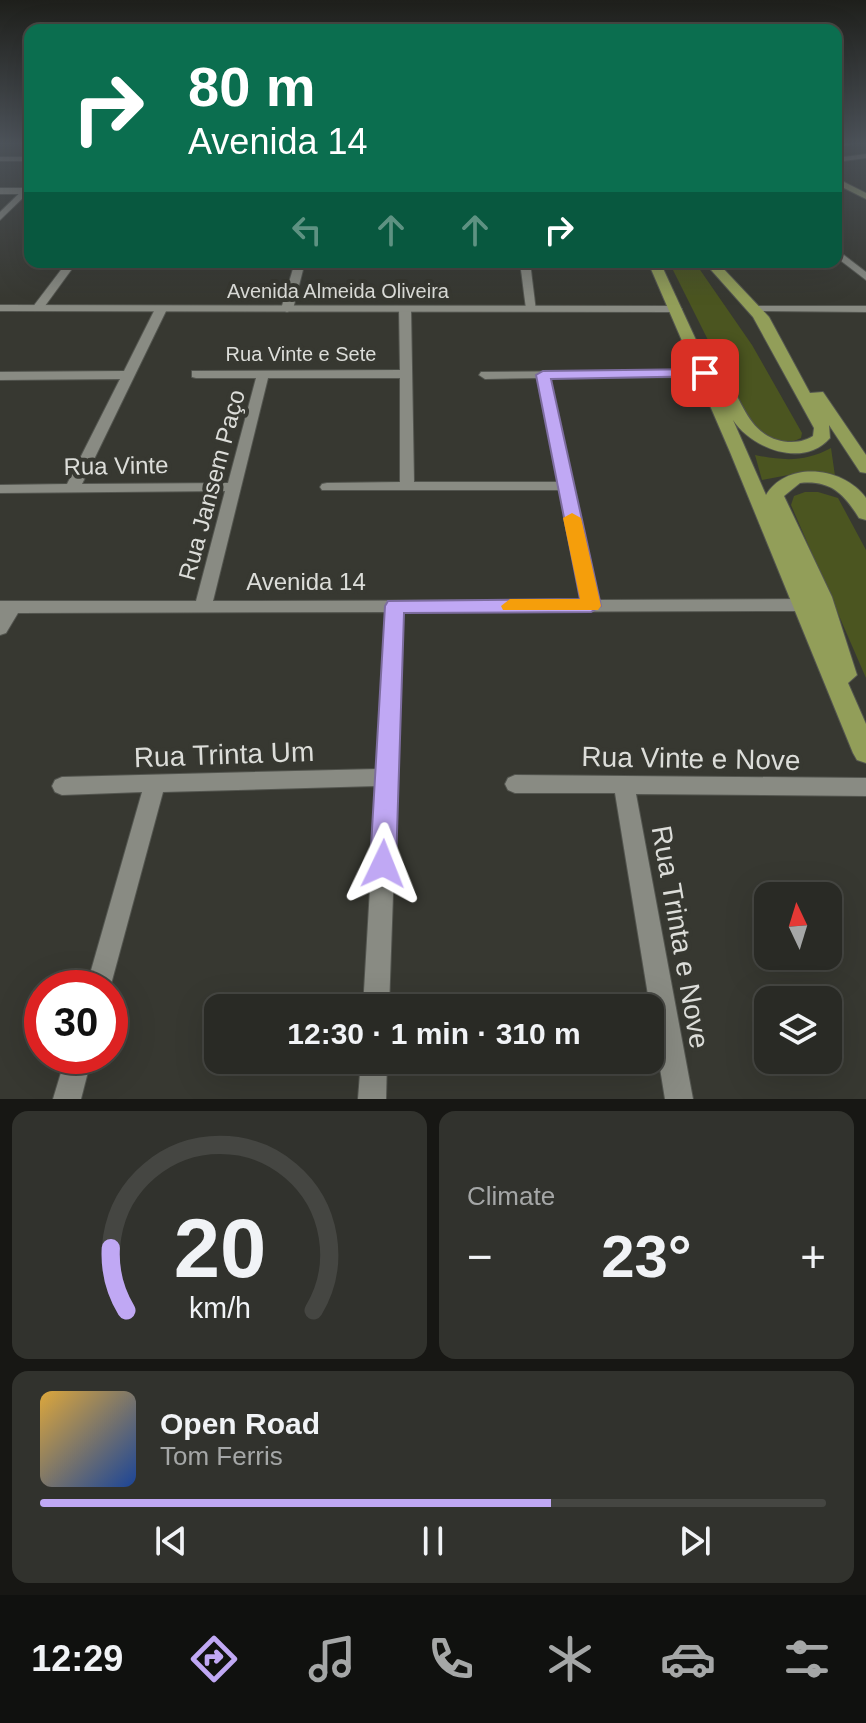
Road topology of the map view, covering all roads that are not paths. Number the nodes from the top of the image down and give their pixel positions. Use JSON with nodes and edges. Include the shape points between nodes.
{"nodes":[{"id":1,"x":21,"y":195,"type":"edge"},
{"id":2,"x":0,"y":217,"type":"edge"},
{"id":3,"x":842,"y":257,"type":"edge"},
{"id":4,"x":68,"y":268,"type":"edge"},
{"id":5,"x":298,"y":268,"type":"edge"},
{"id":6,"x":526,"y":268,"type":"edge"},
{"id":7,"x":657,"y":268,"type":"edge"},
{"id":8,"x":716,"y":268,"type":"edge"},
{"id":9,"x":866,"y":277,"type":"edge"},
{"id":10,"x":0,"y":308,"type":"edge"},
{"id":11,"x":38,"y":308,"type":"junction"},
{"id":12,"x":161,"y":309,"type":"junction"},
{"id":13,"x":287,"y":309,"type":"junction"},
{"id":14,"x":405,"y":309,"type":"junction"},
{"id":15,"x":532,"y":309,"type":"junction"},
{"id":16,"x":676,"y":309,"type":"junction"},
{"id":17,"x":756,"y":309,"type":"junction"},
{"id":18,"x":866,"y":309,"type":"edge"},
{"id":19,"x":705,"y":373,"type":"junction"},
{"id":20,"x":196,"y":374,"type":"dead end"},
{"id":21,"x":263,"y":374,"type":"junction"},
{"id":22,"x":406,"y":374,"type":"junction"},
{"id":23,"x":128,"y":375,"type":"junction"},
{"id":24,"x":485,"y":375,"type":"dead end"},
{"id":25,"x":543,"y":375,"type":"junction"},
{"id":26,"x":0,"y":376,"type":"edge"},
{"id":27,"x":866,"y":468,"type":"edge"},
{"id":28,"x":565,"y":486,"type":"junction"},
{"id":29,"x":234,"y":487,"type":"junction"},
{"id":30,"x":327,"y":487,"type":"dead end"},
{"id":31,"x":407,"y":487,"type":"junction"},
{"id":32,"x":0,"y":489,"type":"edge"},
{"id":33,"x":72,"y":489,"type":"junction"},
{"id":34,"x":866,"y":514,"type":"edge"},
{"id":35,"x":803,"y":605,"type":"junction"},
{"id":36,"x":203,"y":606,"type":"junction"},
{"id":37,"x":395,"y":606,"type":"junction"},
{"id":38,"x":591,"y":606,"type":"junction"},
{"id":39,"x":6,"y":607,"type":"edge"},
{"id":40,"x":0,"y":629,"type":"edge"},
{"id":41,"x":866,"y":741,"type":"edge"},
{"id":42,"x":866,"y":753,"type":"edge"},
{"id":43,"x":387,"y":777,"type":"junction"},
{"id":44,"x":155,"y":784,"type":"junction"},
{"id":45,"x":515,"y":784,"type":"dead end"},
{"id":46,"x":62,"y":786,"type":"dead end"},
{"id":47,"x":624,"y":786,"type":"junction"},
{"id":48,"x":866,"y":787,"type":"edge"},
{"id":49,"x":103,"y":970,"type":"edge"},
{"id":50,"x":377,"y":994,"type":"edge"},
{"id":51,"x":74,"y":1074,"type":"edge"},
{"id":52,"x":373,"y":1074,"type":"edge"},
{"id":53,"x":67,"y":1099,"type":"edge"},
{"id":54,"x":372,"y":1099,"type":"edge"},
{"id":55,"x":679,"y":1099,"type":"edge"}],
"edges":[{"from":1,"to":2,"type":"street"},
{"from":3,"to":9,"type":"street"},
{"from":4,"to":11,"type":"street"},
{"from":5,"to":13,"type":"street"},
{"from":6,"to":15,"type":"street"},
{"from":7,"to":16,"type":"main road"},
{"from":8,"to":17,"type":"main road"},
{"from":10,"to":11,"type":"street","name":"Avenida Almeida Oliveira"},
{"from":11,"to":12,"type":"street","name":"Avenida Almeida Oliveira"},
{"from":12,"to":13,"type":"street","name":"Avenida Almeida Oliveira"},
{"from":12,"to":23,"type":"street"},
{"from":13,"to":14,"type":"street","name":"Avenida Almeida Oliveira"},
{"from":14,"to":15,"type":"street","name":"Avenida Almeida Oliveira"},
{"from":14,"to":22,"type":"street"},
{"from":15,"to":16,"type":"street","name":"Avenida Almeida Oliveira"},
{"from":16,"to":17,"type":"main road","via":[[710,357],[750,434],[775,446],[811,445],[821,438],[822,428]]},
{"from":16,"to":19,"type":"main road"},
{"from":17,"to":18,"type":"street"},
{"from":17,"to":27,"type":"main road"},
{"from":19,"to":25,"type":"street"},
{"from":19,"to":35,"type":"main road"},
{"from":20,"to":21,"type":"street","name":"Rua Vinte e Sete"},
{"from":21,"to":22,"type":"street","name":"Rua Vinte e Sete"},
{"from":21,"to":29,"type":"street","name":"Rua Jansem Paço"},
{"from":22,"to":31,"type":"street"},
{"from":23,"to":26,"type":"street"},
{"from":23,"to":33,"type":"street"},
{"from":24,"to":25,"type":"street"},
{"from":25,"to":28,"type":"street"},
{"from":28,"to":31,"type":"street"},
{"from":28,"to":38,"type":"street"},
{"from":29,"to":33,"type":"street","name":"Rua Vinte"},
{"from":29,"to":36,"type":"street","name":"Rua Jansem Paço"},
{"from":30,"to":31,"type":"street"},
{"from":32,"to":33,"type":"street","name":"Rua Vinte"},
{"from":34,"to":41,"type":"main road","via":[[852,492],[827,480],[798,478],[786,482],[775,496],[821,597]]},
{"from":35,"to":38,"type":"street","name":"Avenida 14"},
{"from":35,"to":42,"type":"main road"},
{"from":36,"to":37,"type":"street","name":"Avenida 14"},
{"from":36,"to":39,"type":"street","name":"Avenida 14"},
{"from":37,"to":38,"type":"street","name":"Avenida 14"},
{"from":37,"to":43,"type":"street"},
{"from":39,"to":40,"type":"street"},
{"from":43,"to":44,"type":"street","name":"Rua Trinta Um"},
{"from":43,"to":50,"type":"street"},
{"from":44,"to":46,"type":"street","name":"Rua Trinta Um"},
{"from":44,"to":49,"type":"street"},
{"from":45,"to":47,"type":"street","name":"Rua Vinte e Nove"},
{"from":47,"to":48,"type":"street","name":"Rua Vinte e Nove"},
{"from":47,"to":55,"type":"street","name":"Rua Trinta e Nove"},
{"from":51,"to":53,"type":"street"},
{"from":52,"to":54,"type":"street"}]}
